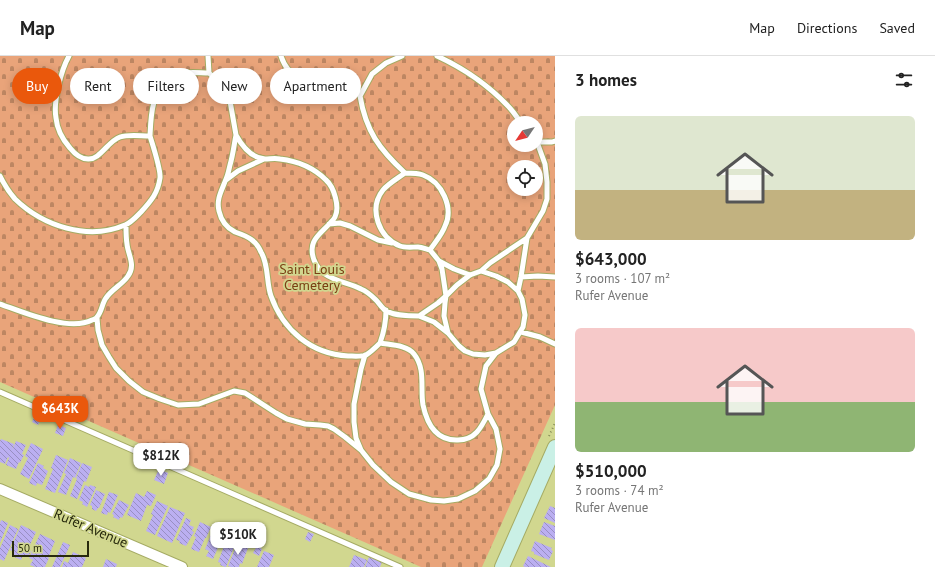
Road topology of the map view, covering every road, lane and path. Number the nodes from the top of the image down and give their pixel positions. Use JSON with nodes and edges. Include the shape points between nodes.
{"nodes":[{"id":1,"x":69,"y":56,"type":"edge"},
{"id":2,"x":208,"y":56,"type":"edge"},
{"id":3,"x":281,"y":56,"type":"edge"},
{"id":4,"x":402,"y":56,"type":"edge"},
{"id":5,"x":437,"y":56,"type":"edge"},
{"id":6,"x":209,"y":68,"type":"edge"},
{"id":7,"x":288,"y":68,"type":"edge"},
{"id":8,"x":207,"y":73,"type":"edge"},
{"id":9,"x":361,"y":94,"type":"edge"},
{"id":10,"x":361,"y":100,"type":"edge"},
{"id":11,"x":231,"y":104,"type":"edge"},
{"id":12,"x":516,"y":116,"type":"edge"},
{"id":13,"x":236,"y":135,"type":"junction"},
{"id":14,"x":150,"y":136,"type":"junction"},
{"id":15,"x":555,"y":141,"type":"edge"},
{"id":16,"x":543,"y":142,"type":"edge"},
{"id":17,"x":540,"y":152,"type":"edge"},
{"id":18,"x":264,"y":159,"type":"junction"},
{"id":19,"x":405,"y":173,"type":"junction"},
{"id":20,"x":0,"y":176,"type":"edge"},
{"id":21,"x":226,"y":180,"type":"junction"},
{"id":22,"x":329,"y":224,"type":"junction"},
{"id":23,"x":126,"y":225,"type":"junction"},
{"id":24,"x":527,"y":238,"type":"junction"},
{"id":25,"x":393,"y":243,"type":"junction"},
{"id":26,"x":430,"y":250,"type":"junction"},
{"id":27,"x":439,"y":261,"type":"junction"},
{"id":28,"x":481,"y":271,"type":"junction"},
{"id":29,"x":470,"y":274,"type":"junction"},
{"id":30,"x":521,"y":277,"type":"junction"},
{"id":31,"x":555,"y":277,"type":"edge"},
{"id":32,"x":518,"y":290,"type":"junction"},
{"id":33,"x":446,"y":296,"type":"junction"},
{"id":34,"x":0,"y":304,"type":"edge"},
{"id":35,"x":386,"y":310,"type":"junction"},
{"id":36,"x":419,"y":316,"type":"junction"},
{"id":37,"x":97,"y":318,"type":"junction"},
{"id":38,"x":521,"y":332,"type":"junction"},
{"id":39,"x":448,"y":333,"type":"junction"},
{"id":40,"x":380,"y":343,"type":"junction"},
{"id":41,"x":555,"y":344,"type":"edge"},
{"id":42,"x":496,"y":353,"type":"junction"},
{"id":43,"x":365,"y":355,"type":"junction"},
{"id":44,"x":0,"y":392,"type":"edge"},
{"id":45,"x":488,"y":414,"type":"junction"},
{"id":46,"x":555,"y":447,"type":"edge"},
{"id":47,"x":361,"y":450,"type":"junction"},
{"id":48,"x":0,"y":489,"type":"edge"},
{"id":49,"x":182,"y":567,"type":"edge"},
{"id":50,"x":400,"y":567,"type":"edge"},
{"id":51,"x":502,"y":567,"type":"edge"}],
"edges":[{"from":1,"to":14,"type":"lane","via":[[60,80],[55,118],[61,135],[72,150],[89,160],[119,137]]},
{"from":2,"to":6,"type":"lane"},
{"from":3,"to":7,"type":"lane"},
{"from":4,"to":9,"type":"lane","via":[[386,63],[372,74]]},
{"from":5,"to":12,"type":"lane","via":[[465,71],[489,89]]},
{"from":8,"to":14,"type":"lane","via":[[182,73],[166,82],[156,95]]},
{"from":10,"to":19,"type":"lane","via":[[371,133],[384,152]]},
{"from":11,"to":13,"type":"lane"},
{"from":13,"to":18,"type":"lane","via":[[251,154]]},
{"from":13,"to":21,"type":"lane"},
{"from":14,"to":23,"type":"lane","via":[[160,176],[158,187],[154,198]]},
{"from":15,"to":16,"type":"lane"},
{"from":17,"to":24,"type":"lane","via":[[545,164],[547,199]]},
{"from":18,"to":21,"type":"lane","via":[[238,171]]},
{"from":18,"to":22,"type":"lane","via":[[279,158],[297,162],[318,172],[328,181],[336,202],[335,217]]},
{"from":19,"to":25,"type":"lane","via":[[383,189],[376,206],[378,223]]},
{"from":19,"to":26,"type":"lane","via":[[423,175],[432,180],[445,196],[448,210],[446,226]]},
{"from":20,"to":23,"type":"lane","via":[[15,198],[30,211],[63,228],[102,231]]},
{"from":21,"to":43,"type":"lane","via":[[218,201],[222,219],[235,232],[252,239],[263,254],[270,295],[278,312],[291,329],[305,342],[330,354]]},
{"from":22,"to":25,"type":"lane","via":[[340,223],[378,240]]},
{"from":22,"to":35,"type":"lane","via":[[311,247],[316,265],[323,274],[333,280],[361,289],[375,298]]},
{"from":23,"to":37,"type":"lane","via":[[131,269],[128,276],[106,298]]},
{"from":24,"to":28,"type":"lane"},
{"from":24,"to":30,"type":"lane"},
{"from":25,"to":26,"type":"lane","via":[[401,247]]},
{"from":26,"to":27,"type":"lane"},
{"from":27,"to":29,"type":"lane"},
{"from":27,"to":33,"type":"lane"},
{"from":28,"to":29,"type":"lane"},
{"from":28,"to":32,"type":"lane","via":[[508,282]]},
{"from":29,"to":33,"type":"lane"},
{"from":30,"to":31,"type":"lane"},
{"from":30,"to":32,"type":"lane"},
{"from":32,"to":38,"type":"lane","via":[[525,315]]},
{"from":33,"to":36,"type":"lane"},
{"from":33,"to":39,"type":"lane","via":[[444,316]]},
{"from":34,"to":37,"type":"lane","via":[[65,323],[80,324]]},
{"from":35,"to":36,"type":"lane","via":[[396,314]]},
{"from":35,"to":40,"type":"lane","via":[[385,327]]},
{"from":36,"to":39,"type":"lane","via":[[434,322]]},
{"from":37,"to":47,"type":"lane","via":[[102,345],[109,357],[116,368],[143,392],[178,405],[199,404],[234,391],[245,393],[287,419],[328,426]]},
{"from":38,"to":41,"type":"lane"},
{"from":38,"to":42,"type":"lane","via":[[514,342]]},
{"from":39,"to":42,"type":"lane","via":[[465,351],[485,355]]},
{"from":40,"to":43,"type":"lane"},
{"from":40,"to":45,"type":"lane","via":[[407,348],[418,360],[426,415],[430,427],[439,436],[450,441],[463,440],[482,427]]},
{"from":42,"to":45,"type":"lane","via":[[486,366],[481,389]]},
{"from":43,"to":47,"type":"lane","via":[[354,404],[356,438]]},
{"from":44,"to":50,"type":"lane"},
{"from":45,"to":47,"type":"lane","via":[[496,429],[500,449],[497,465],[489,479],[475,491],[458,499],[431,500],[409,494],[391,482]]},
{"from":46,"to":51,"type":"street"},
{"from":48,"to":49,"type":"street","name":"Rufer Avenue"}]}
